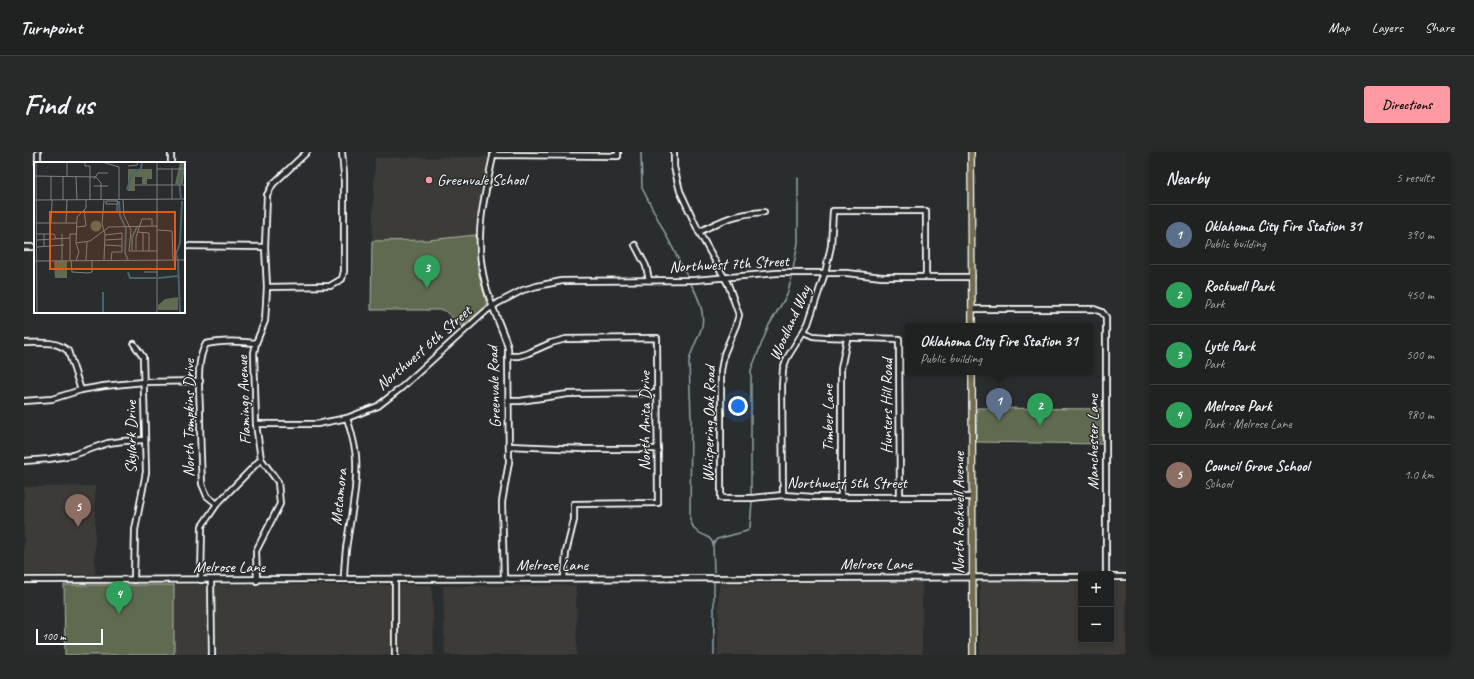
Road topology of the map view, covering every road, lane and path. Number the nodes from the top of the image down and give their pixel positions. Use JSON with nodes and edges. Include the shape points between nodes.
{"nodes":[{"id":1,"x":307,"y":152,"type":"edge"},
{"id":2,"x":342,"y":152,"type":"edge"},
{"id":3,"x":618,"y":152,"type":"edge"},
{"id":4,"x":674,"y":152,"type":"edge"},
{"id":5,"x":971,"y":152,"type":"edge"},
{"id":6,"x":494,"y":153,"type":"edge"},
{"id":7,"x":562,"y":154,"type":"edge"},
{"id":8,"x":764,"y":212,"type":"dead end"},
{"id":9,"x":699,"y":232,"type":"junction"},
{"id":10,"x":636,"y":245,"type":"dead end"},
{"id":11,"x":185,"y":246,"type":"edge"},
{"id":12,"x":265,"y":247,"type":"junction"},
{"id":13,"x":825,"y":273,"type":"junction"},
{"id":14,"x":926,"y":277,"type":"junction"},
{"id":15,"x":972,"y":277,"type":"junction"},
{"id":16,"x":724,"y":278,"type":"junction"},
{"id":17,"x":649,"y":280,"type":"junction"},
{"id":18,"x":267,"y":287,"type":"junction"},
{"id":19,"x":492,"y":307,"type":"junction"},
{"id":20,"x":972,"y":310,"type":"junction"},
{"id":21,"x":972,"y":323,"type":"edge"},
{"id":22,"x":804,"y":332,"type":"junction"},
{"id":23,"x":847,"y":339,"type":"junction"},
{"id":24,"x":256,"y":343,"type":"junction"},
{"id":25,"x":24,"y":344,"type":"edge"},
{"id":26,"x":134,"y":344,"type":"dead end"},
{"id":27,"x":508,"y":356,"type":"junction"},
{"id":28,"x":972,"y":375,"type":"edge"},
{"id":29,"x":200,"y":381,"type":"junction"},
{"id":30,"x":143,"y":382,"type":"junction"},
{"id":31,"x":81,"y":390,"type":"junction"},
{"id":32,"x":657,"y":394,"type":"junction"},
{"id":33,"x":24,"y":401,"type":"edge"},
{"id":34,"x":509,"y":401,"type":"junction"},
{"id":35,"x":347,"y":418,"type":"junction"},
{"id":36,"x":256,"y":424,"type":"junction"},
{"id":37,"x":145,"y":440,"type":"junction"},
{"id":38,"x":509,"y":446,"type":"junction"},
{"id":39,"x":658,"y":448,"type":"junction"},
{"id":40,"x":261,"y":459,"type":"junction"},
{"id":41,"x":24,"y":461,"type":"edge"},
{"id":42,"x":783,"y":495,"type":"junction"},
{"id":43,"x":841,"y":497,"type":"junction"},
{"id":44,"x":900,"y":497,"type":"junction"},
{"id":45,"x":972,"y":497,"type":"junction"},
{"id":46,"x":721,"y":498,"type":"joint"},
{"id":47,"x":216,"y":504,"type":"junction"},
{"id":48,"x":1106,"y":571,"type":"edge"},
{"id":49,"x":972,"y":576,"type":"junction"},
{"id":50,"x":1078,"y":577,"type":"edge"},
{"id":51,"x":1114,"y":577,"type":"edge"},
{"id":52,"x":1126,"y":577,"type":"edge"},
{"id":53,"x":504,"y":578,"type":"junction"},
{"id":54,"x":564,"y":578,"type":"junction"},
{"id":55,"x":395,"y":579,"type":"junction"},
{"id":56,"x":24,"y":580,"type":"edge"},
{"id":57,"x":134,"y":580,"type":"junction"},
{"id":58,"x":202,"y":580,"type":"junction"},
{"id":59,"x":211,"y":580,"type":"junction"},
{"id":60,"x":256,"y":580,"type":"junction"},
{"id":61,"x":344,"y":580,"type":"junction"},
{"id":62,"x":212,"y":655,"type":"edge"},
{"id":63,"x":395,"y":655,"type":"edge"},
{"id":64,"x":973,"y":655,"type":"edge"}],
"edges":[{"from":1,"to":12,"type":"street","name":"Flamingo Avenue","via":[[273,184],[267,195]]},
{"from":2,"to":18,"type":"street","via":[[342,279],[330,286]]},
{"from":3,"to":7,"type":"street","via":[[618,156]]},
{"from":4,"to":9,"type":"street","name":"Whispering Oak Road","via":[[674,167],[680,190]]},
{"from":5,"to":15,"type":"main road"},
{"from":6,"to":7,"type":"street"},
{"from":6,"to":19,"type":"street","name":"Greenvale Road","via":[[481,218],[482,268]]},
{"from":8,"to":9,"type":"street","via":[[733,216]]},
{"from":9,"to":16,"type":"street","name":"Whispering Oak Road"},
{"from":10,"to":17,"type":"street","via":[[646,266]]},
{"from":11,"to":12,"type":"street"},
{"from":12,"to":18,"type":"street","name":"Flamingo Avenue"},
{"from":13,"to":14,"type":"street","name":"Northwest 7th Street"},
{"from":13,"to":14,"type":"street","name":"Woodland Way","via":[[831,246],[833,211],[926,211]]},
{"from":13,"to":16,"type":"street","name":"Northwest 7th Street","via":[[755,274]]},
{"from":13,"to":22,"type":"street","name":"Woodland Way"},
{"from":14,"to":15,"type":"street","name":"Northwest 7th Street"},
{"from":15,"to":20,"type":"main road"},
{"from":16,"to":17,"type":"street","name":"Northwest 7th Street"},
{"from":16,"to":46,"type":"street","name":"Whispering Oak Road","via":[[739,315],[724,354],[721,371]]},
{"from":17,"to":19,"type":"street","name":"Northwest 7th Street","via":[[550,283],[523,290]]},
{"from":18,"to":24,"type":"street","name":"Flamingo Avenue","via":[[265,321]]},
{"from":19,"to":27,"type":"street","name":"Greenvale Road","via":[[506,341]]},
{"from":19,"to":35,"type":"street","name":"Northwest 6th Street","via":[[390,397],[378,406]]},
{"from":20,"to":21,"type":"main road"},
{"from":20,"to":48,"type":"street","name":"Manchester Lane","via":[[1094,309],[1106,317]]},
{"from":22,"to":23,"type":"street","via":[[813,336]]},
{"from":22,"to":42,"type":"street","name":"Woodland Way","via":[[783,369]]},
{"from":23,"to":43,"type":"street","name":"Timber Lane","via":[[841,374]]},
{"from":23,"to":44,"type":"street","name":"Hunters Hill Road","via":[[899,339]]},
{"from":24,"to":29,"type":"street","name":"North Tompkins Drive","via":[[244,341],[206,344],[200,360]]},
{"from":24,"to":36,"type":"street","name":"Flamingo Avenue"},
{"from":25,"to":31,"type":"street","via":[[62,346],[68,351]]},
{"from":26,"to":30,"type":"street","name":"Skylark Drive","via":[[143,357]]},
{"from":27,"to":32,"type":"street","name":"North Anita Drive","via":[[526,354],[566,339],[657,338]]},
{"from":27,"to":34,"type":"street","name":"Greenvale Road"},
{"from":28,"to":45,"type":"main road","name":"North Rockwell Avenue"},
{"from":29,"to":30,"type":"street"},
{"from":29,"to":47,"type":"street","name":"North Tompkins Drive","via":[[202,484],[207,496]]},
{"from":30,"to":31,"type":"street"},
{"from":30,"to":37,"type":"street","name":"Skylark Drive"},
{"from":31,"to":33,"type":"street","via":[[52,399]]},
{"from":32,"to":34,"type":"street","via":[[568,394]]},
{"from":32,"to":39,"type":"street","name":"North Anita Drive"},
{"from":34,"to":38,"type":"street","name":"Greenvale Road"},
{"from":35,"to":36,"type":"street","name":"Northwest 6th Street","via":[[317,424]]},
{"from":35,"to":61,"type":"street","name":"Metamora","via":[[356,457],[356,480]]},
{"from":36,"to":40,"type":"street","name":"Flamingo Avenue"},
{"from":37,"to":41,"type":"street","via":[[108,443],[73,455]]},
{"from":37,"to":57,"type":"street","name":"Skylark Drive","via":[[146,472],[135,530]]},
{"from":38,"to":39,"type":"street","via":[[583,449]]},
{"from":38,"to":53,"type":"street","name":"Greenvale Road","via":[[502,502]]},
{"from":39,"to":54,"type":"street","name":"North Anita Drive","via":[[658,503],[574,504],[574,520],[566,552]]},
{"from":40,"to":47,"type":"street"},
{"from":40,"to":60,"type":"street","name":"Flamingo Avenue","via":[[278,482],[280,504],[256,551]]},
{"from":42,"to":43,"type":"street","name":"Northwest 5th Street"},
{"from":42,"to":46,"type":"street","name":"Northwest 5th Street"},
{"from":43,"to":44,"type":"street","name":"Northwest 5th Street"},
{"from":44,"to":45,"type":"street","name":"Northwest 5th Street"},
{"from":45,"to":49,"type":"main road","name":"North Rockwell Avenue"},
{"from":47,"to":58,"type":"street","via":[[202,526]]},
{"from":49,"to":50,"type":"street","name":"Melrose Lane"},
{"from":49,"to":54,"type":"street","name":"Melrose Lane"},
{"from":49,"to":64,"type":"main road","name":"North Rockwell Avenue"},
{"from":51,"to":52,"type":"street"},
{"from":53,"to":54,"type":"street","name":"Melrose Lane"},
{"from":53,"to":55,"type":"street","name":"Melrose Lane"},
{"from":55,"to":61,"type":"street","name":"Melrose Lane"},
{"from":55,"to":63,"type":"street"},
{"from":56,"to":57,"type":"street","name":"Melrose Lane"},
{"from":57,"to":58,"type":"street","name":"Melrose Lane"},
{"from":58,"to":59,"type":"street","name":"Melrose Lane"},
{"from":59,"to":60,"type":"street","name":"Melrose Lane"},
{"from":59,"to":62,"type":"street"},
{"from":60,"to":61,"type":"street","name":"Melrose Lane"}]}
